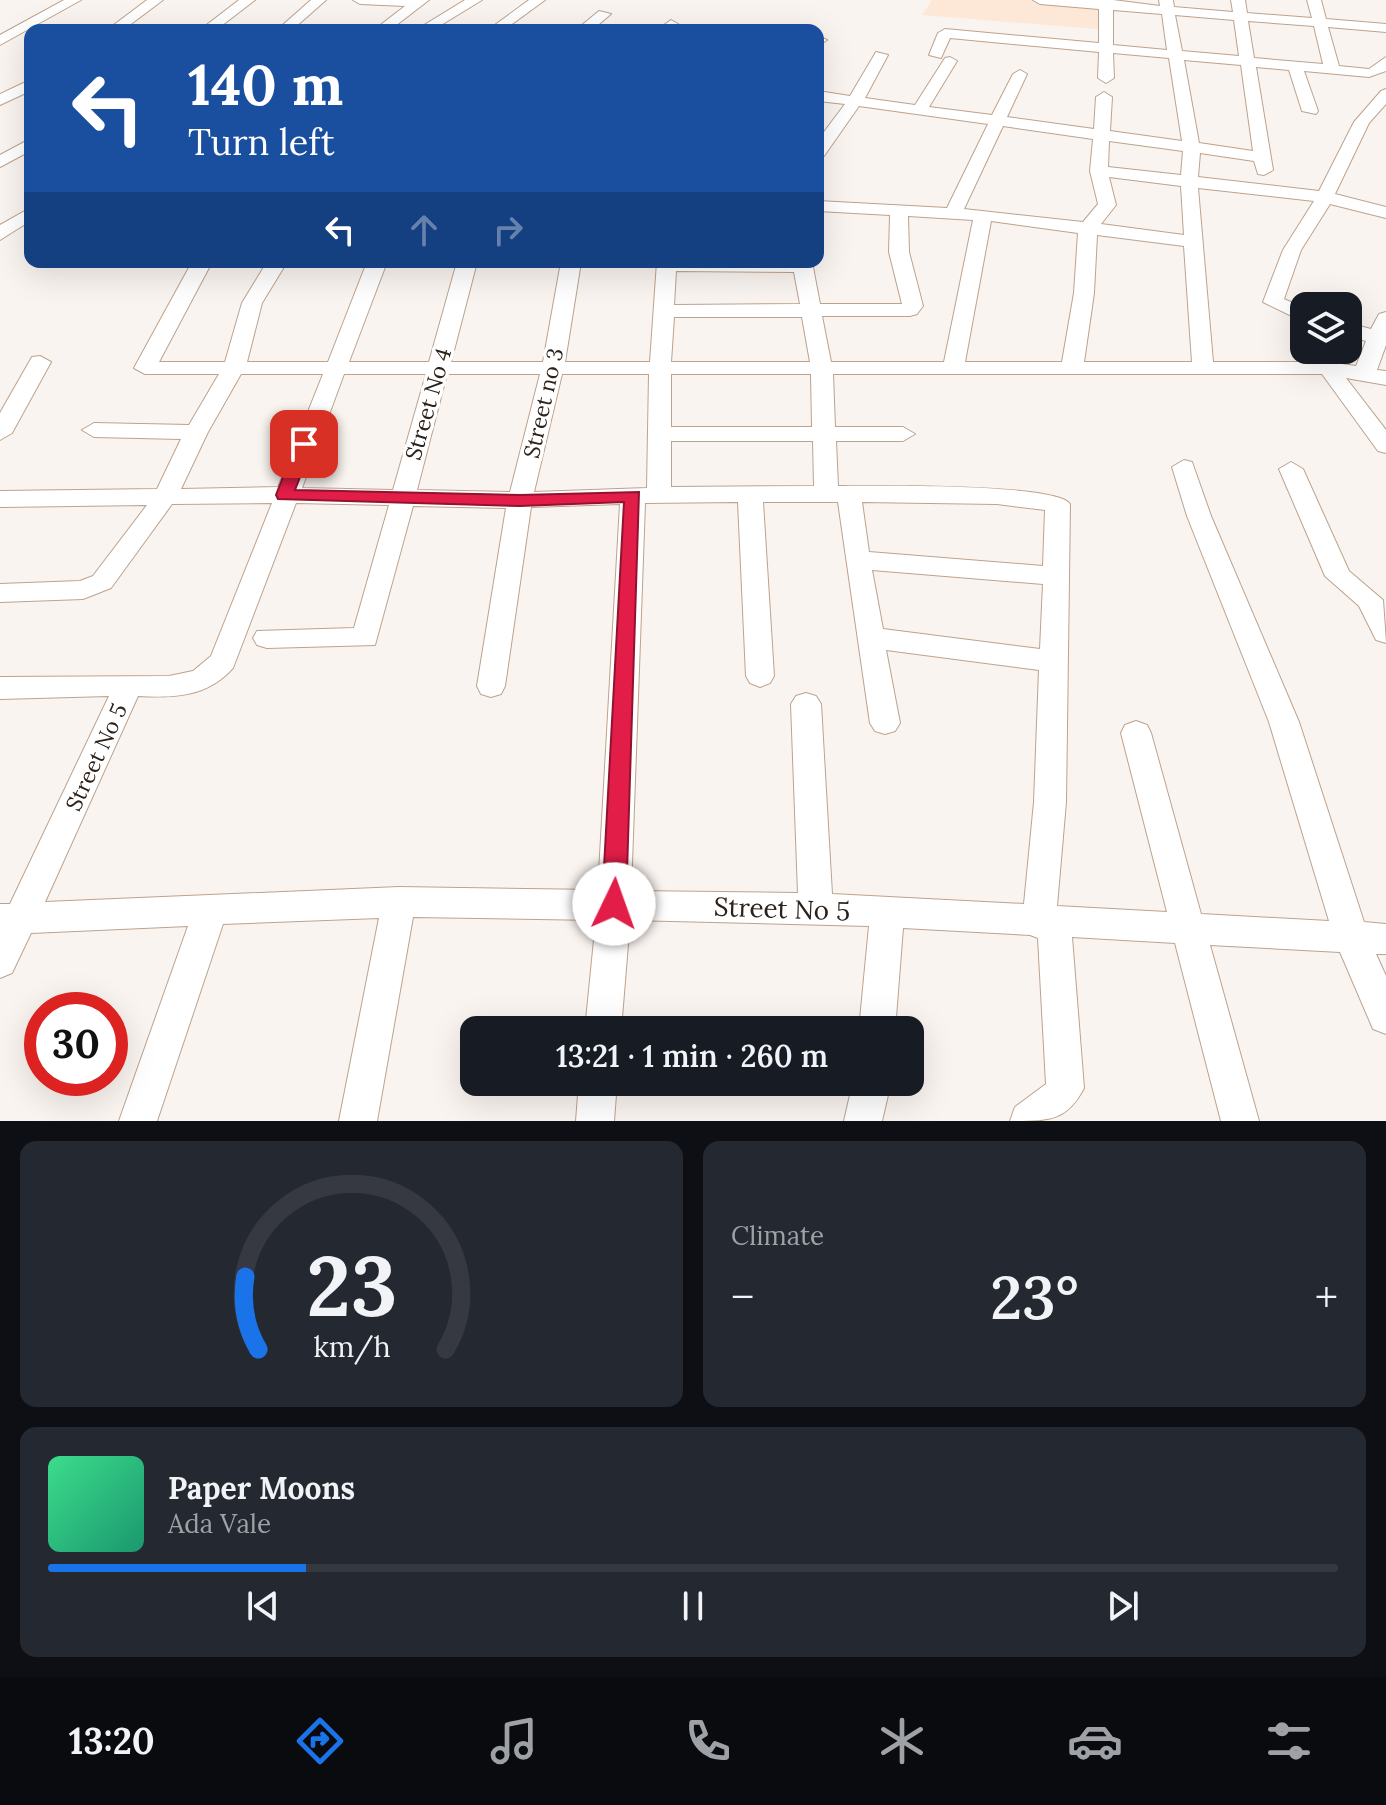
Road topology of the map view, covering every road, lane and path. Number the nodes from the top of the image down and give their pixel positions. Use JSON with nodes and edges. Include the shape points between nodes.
{"nodes":[{"id":1,"x":74,"y":0,"type":"edge"},
{"id":2,"x":156,"y":0,"type":"edge"},
{"id":3,"x":248,"y":0,"type":"edge"},
{"id":4,"x":319,"y":0,"type":"edge"},
{"id":5,"x":360,"y":0,"type":"edge"},
{"id":6,"x":475,"y":0,"type":"edge"},
{"id":7,"x":538,"y":0,"type":"edge"},
{"id":8,"x":1040,"y":0,"type":"edge"},
{"id":9,"x":1238,"y":0,"type":"edge"},
{"id":10,"x":1314,"y":0,"type":"edge"},
{"id":11,"x":419,"y":2,"type":"edge"},
{"id":12,"x":1106,"y":3,"type":"edge"},
{"id":13,"x":1166,"y":5,"type":"edge"},
{"id":14,"x":604,"y":14,"type":"dead end"},
{"id":15,"x":1240,"y":16,"type":"junction"},
{"id":16,"x":1318,"y":23,"type":"junction"},
{"id":17,"x":31,"y":24,"type":"edge"},
{"id":18,"x":122,"y":24,"type":"edge"},
{"id":19,"x":215,"y":24,"type":"edge"},
{"id":20,"x":291,"y":24,"type":"edge"},
{"id":21,"x":393,"y":24,"type":"edge"},
{"id":22,"x":433,"y":24,"type":"edge"},
{"id":23,"x":504,"y":24,"type":"edge"},
{"id":24,"x":591,"y":24,"type":"edge"},
{"id":25,"x":24,"y":28,"type":"edge"},
{"id":26,"x":1386,"y":28,"type":"edge"},
{"id":27,"x":1030,"y":33,"type":"junction"},
{"id":28,"x":0,"y":41,"type":"edge"},
{"id":29,"x":1106,"y":46,"type":"junction"},
{"id":30,"x":881,"y":55,"type":"dead end"},
{"id":31,"x":1173,"y":55,"type":"junction"},
{"id":32,"x":1245,"y":60,"type":"junction"},
{"id":33,"x":1385,"y":63,"type":"edge"},
{"id":34,"x":1295,"y":66,"type":"junction"},
{"id":35,"x":1332,"y":69,"type":"junction"},
{"id":36,"x":1106,"y":78,"type":"dead end"},
{"id":37,"x":24,"y":88,"type":"edge"},
{"id":38,"x":1386,"y":94,"type":"edge"},
{"id":39,"x":824,"y":97,"type":"edge"},
{"id":40,"x":1104,"y":97,"type":"dead end"},
{"id":41,"x":0,"y":100,"type":"edge"},
{"id":42,"x":855,"y":101,"type":"junction"},
{"id":43,"x":919,"y":110,"type":"junction"},
{"id":44,"x":1310,"y":111,"type":"dead end"},
{"id":45,"x":997,"y":122,"type":"junction"},
{"id":46,"x":1101,"y":136,"type":"junction"},
{"id":47,"x":0,"y":143,"type":"edge"},
{"id":48,"x":824,"y":144,"type":"edge"},
{"id":49,"x":24,"y":145,"type":"edge"},
{"id":50,"x":24,"y":148,"type":"edge"},
{"id":51,"x":1192,"y":149,"type":"junction"},
{"id":52,"x":1262,"y":157,"type":"junction"},
{"id":53,"x":0,"y":162,"type":"edge"},
{"id":54,"x":1099,"y":171,"type":"junction"},
{"id":55,"x":1189,"y":181,"type":"junction"},
{"id":56,"x":1268,"y":189,"type":"junction"},
{"id":57,"x":1325,"y":197,"type":"junction"},
{"id":58,"x":824,"y":206,"type":"edge"},
{"id":59,"x":899,"y":210,"type":"junction"},
{"id":60,"x":953,"y":213,"type":"junction"},
{"id":61,"x":1386,"y":213,"type":"edge"},
{"id":62,"x":983,"y":215,"type":"junction"},
{"id":63,"x":24,"y":217,"type":"edge"},
{"id":64,"x":1088,"y":228,"type":"junction"},
{"id":65,"x":0,"y":234,"type":"edge"},
{"id":66,"x":1196,"y":242,"type":"junction"},
{"id":67,"x":199,"y":268,"type":"edge"},
{"id":68,"x":273,"y":268,"type":"edge"},
{"id":69,"x":375,"y":268,"type":"edge"},
{"id":70,"x":465,"y":268,"type":"edge"},
{"id":71,"x":570,"y":268,"type":"edge"},
{"id":72,"x":667,"y":268,"type":"edge"},
{"id":73,"x":803,"y":268,"type":"edge"},
{"id":74,"x":1290,"y":310,"type":"edge"},
{"id":75,"x":664,"y":311,"type":"junction"},
{"id":76,"x":812,"y":313,"type":"junction"},
{"id":77,"x":1382,"y":328,"type":"edge"},
{"id":78,"x":1362,"y":329,"type":"edge"},
{"id":79,"x":40,"y":362,"type":"dead end"},
{"id":80,"x":335,"y":367,"type":"junction"},
{"id":81,"x":553,"y":367,"type":"junction"},
{"id":82,"x":1072,"y":367,"type":"junction"},
{"id":83,"x":234,"y":368,"type":"junction"},
{"id":84,"x":660,"y":368,"type":"junction"},
{"id":85,"x":953,"y":368,"type":"junction"},
{"id":86,"x":1203,"y":368,"type":"junction"},
{"id":87,"x":1328,"y":368,"type":"junction"},
{"id":88,"x":439,"y":369,"type":"junction"},
{"id":89,"x":822,"y":370,"type":"junction"},
{"id":90,"x":1375,"y":375,"type":"edge"},
{"id":91,"x":94,"y":430,"type":"dead end"},
{"id":92,"x":196,"y":432,"type":"junction"},
{"id":93,"x":0,"y":433,"type":"edge"},
{"id":94,"x":824,"y":433,"type":"junction"},
{"id":95,"x":660,"y":434,"type":"junction"},
{"id":96,"x":903,"y":434,"type":"dead end"},
{"id":97,"x":1386,"y":446,"type":"edge"},
{"id":98,"x":1184,"y":467,"type":"dead end"},
{"id":99,"x":1291,"y":469,"type":"dead end"},
{"id":100,"x":284,"y":495,"type":"junction"},
{"id":101,"x":646,"y":495,"type":"junction"},
{"id":102,"x":750,"y":495,"type":"junction"},
{"id":103,"x":838,"y":495,"type":"junction"},
{"id":104,"x":165,"y":497,"type":"junction"},
{"id":105,"x":401,"y":497,"type":"junction"},
{"id":106,"x":0,"y":499,"type":"edge"},
{"id":107,"x":520,"y":500,"type":"junction"},
{"id":108,"x":857,"y":560,"type":"junction"},
{"id":109,"x":1056,"y":576,"type":"junction"},
{"id":110,"x":0,"y":593,"type":"edge"},
{"id":111,"x":1386,"y":633,"type":"edge"},
{"id":112,"x":267,"y":638,"type":"dead end"},
{"id":113,"x":873,"y":638,"type":"junction"},
{"id":114,"x":1052,"y":661,"type":"junction"},
{"id":115,"x":760,"y":676,"type":"dead end"},
{"id":116,"x":129,"y":685,"type":"junction"},
{"id":117,"x":491,"y":686,"type":"dead end"},
{"id":118,"x":0,"y":688,"type":"edge"},
{"id":119,"x":806,"y":704,"type":"dead end"},
{"id":120,"x":885,"y":723,"type":"dead end"},
{"id":121,"x":1136,"y":733,"type":"dead end"},
{"id":122,"x":399,"y":902,"type":"junction"},
{"id":123,"x":614,"y":904,"type":"junction"},
{"id":124,"x":211,"y":908,"type":"junction"},
{"id":125,"x":816,"y":908,"type":"junction"},
{"id":126,"x":887,"y":913,"type":"junction"},
{"id":127,"x":10,"y":918,"type":"edge"},
{"id":128,"x":1047,"y":923,"type":"junction"},
{"id":129,"x":1186,"y":928,"type":"junction"},
{"id":130,"x":1352,"y":939,"type":"junction"},
{"id":131,"x":1386,"y":939,"type":"edge"},
{"id":132,"x":0,"y":962,"type":"edge"},
{"id":133,"x":604,"y":1016,"type":"edge"},
{"id":134,"x":878,"y":1016,"type":"edge"},
{"id":135,"x":1386,"y":1017,"type":"edge"},
{"id":136,"x":597,"y":1096,"type":"edge"},
{"id":137,"x":869,"y":1096,"type":"edge"},
{"id":138,"x":138,"y":1121,"type":"edge"},
{"id":139,"x":358,"y":1121,"type":"edge"},
{"id":140,"x":595,"y":1121,"type":"edge"},
{"id":141,"x":863,"y":1121,"type":"edge"},
{"id":142,"x":1029,"y":1121,"type":"edge"},
{"id":143,"x":1240,"y":1121,"type":"edge"}],
"edges":[{"from":1,"to":17,"type":"street"},
{"from":2,"to":18,"type":"street"},
{"from":3,"to":19,"type":"street"},
{"from":4,"to":20,"type":"street"},
{"from":5,"to":11,"type":"street"},
{"from":6,"to":22,"type":"street"},
{"from":7,"to":23,"type":"street"},
{"from":8,"to":12,"type":"street"},
{"from":9,"to":15,"type":"street"},
{"from":10,"to":16,"type":"street"},
{"from":11,"to":21,"type":"street"},
{"from":12,"to":13,"type":"street"},
{"from":12,"to":29,"type":"street"},
{"from":13,"to":15,"type":"street"},
{"from":13,"to":31,"type":"street"},
{"from":14,"to":24,"type":"street"},
{"from":15,"to":16,"type":"street"},
{"from":15,"to":32,"type":"street"},
{"from":16,"to":26,"type":"street"},
{"from":16,"to":35,"type":"street"},
{"from":25,"to":28,"type":"street"},
{"from":27,"to":29,"type":"street"},
{"from":27,"to":43,"type":"street","via":[[946,26],[943,58]]},
{"from":27,"to":45,"type":"street","via":[[1021,71]]},
{"from":29,"to":31,"type":"street"},
{"from":29,"to":36,"type":"street"},
{"from":30,"to":42,"type":"street"},
{"from":31,"to":32,"type":"street"},
{"from":31,"to":51,"type":"street"},
{"from":32,"to":34,"type":"street"},
{"from":32,"to":52,"type":"street"},
{"from":33,"to":35,"type":"street","via":[[1375,73]]},
{"from":34,"to":35,"type":"street"},
{"from":34,"to":44,"type":"street"},
{"from":37,"to":41,"type":"street"},
{"from":38,"to":57,"type":"street","via":[[1362,122]]},
{"from":39,"to":42,"type":"street"},
{"from":40,"to":46,"type":"street"},
{"from":42,"to":43,"type":"street"},
{"from":42,"to":48,"type":"street"},
{"from":43,"to":45,"type":"street"},
{"from":45,"to":46,"type":"street"},
{"from":45,"to":60,"type":"street"},
{"from":46,"to":51,"type":"street"},
{"from":46,"to":54,"type":"street"},
{"from":47,"to":49,"type":"street"},
{"from":50,"to":53,"type":"street"},
{"from":51,"to":52,"type":"street"},
{"from":51,"to":55,"type":"street"},
{"from":52,"to":56,"type":"street"},
{"from":54,"to":55,"type":"street"},
{"from":54,"to":64,"type":"street","via":[[1107,205]]},
{"from":55,"to":56,"type":"street"},
{"from":55,"to":66,"type":"street"},
{"from":56,"to":57,"type":"street"},
{"from":57,"to":61,"type":"street"},
{"from":57,"to":74,"type":"street","via":[[1292,250],[1273,302]]},
{"from":58,"to":59,"type":"street"},
{"from":59,"to":60,"type":"street"},
{"from":59,"to":76,"type":"street","via":[[899,252],[910,310]]},
{"from":60,"to":62,"type":"street"},
{"from":62,"to":64,"type":"street"},
{"from":62,"to":85,"type":"street"},
{"from":63,"to":65,"type":"street"},
{"from":64,"to":66,"type":"street"},
{"from":64,"to":82,"type":"street"},
{"from":66,"to":86,"type":"street"},
{"from":67,"to":83,"type":"street","via":[[145,368]]},
{"from":68,"to":83,"type":"street","via":[[252,303]]},
{"from":69,"to":80,"type":"street","name":"Street No 5"},
{"from":70,"to":88,"type":"street","name":"Street No 4"},
{"from":71,"to":81,"type":"street","name":"Street no 3"},
{"from":72,"to":75,"type":"street"},
{"from":73,"to":76,"type":"street"},
{"from":75,"to":76,"type":"street"},
{"from":75,"to":84,"type":"street"},
{"from":76,"to":89,"type":"street"},
{"from":77,"to":78,"type":"street"},
{"from":77,"to":90,"type":"street"},
{"from":79,"to":93,"type":"street"},
{"from":80,"to":83,"type":"street"},
{"from":80,"to":88,"type":"street"},
{"from":80,"to":100,"type":"street","name":"Street No 5"},
{"from":81,"to":84,"type":"street"},
{"from":81,"to":88,"type":"street"},
{"from":81,"to":107,"type":"street","name":"Street no 3"},
{"from":82,"to":85,"type":"street"},
{"from":82,"to":86,"type":"street"},
{"from":83,"to":92,"type":"street"},
{"from":84,"to":89,"type":"street"},
{"from":84,"to":95,"type":"street"},
{"from":85,"to":89,"type":"street"},
{"from":86,"to":87,"type":"street"},
{"from":87,"to":90,"type":"street"},
{"from":87,"to":97,"type":"street"},
{"from":88,"to":105,"type":"street","name":"Street No 4"},
{"from":89,"to":94,"type":"street"},
{"from":91,"to":92,"type":"street"},
{"from":92,"to":104,"type":"street"},
{"from":94,"to":95,"type":"street"},
{"from":94,"to":96,"type":"street"},
{"from":94,"to":103,"type":"street"},
{"from":95,"to":101,"type":"street"},
{"from":98,"to":130,"type":"street","via":[[1284,722]]},
{"from":99,"to":111,"type":"street","via":[[1338,576],[1370,600]]},
{"from":100,"to":104,"type":"street"},
{"from":100,"to":105,"type":"street"},
{"from":100,"to":116,"type":"street","name":"Street No 5","via":[[223,661],[211,676],[188,686]]},
{"from":101,"to":102,"type":"street"},
{"from":101,"to":107,"type":"street"},
{"from":101,"to":123,"type":"street"},
{"from":102,"to":103,"type":"street"},
{"from":102,"to":115,"type":"street"},
{"from":103,"to":108,"type":"street"},
{"from":103,"to":109,"type":"street","via":[[997,496],[1058,504]]},
{"from":104,"to":106,"type":"street"},
{"from":104,"to":110,"type":"street","via":[[102,582],[83,590]]},
{"from":105,"to":107,"type":"street"},
{"from":105,"to":112,"type":"street","name":"Street No 4","via":[[365,638]]},
{"from":107,"to":117,"type":"street","name":"Street no 3"},
{"from":108,"to":109,"type":"street"},
{"from":108,"to":113,"type":"street"},
{"from":109,"to":114,"type":"street"},
{"from":113,"to":114,"type":"street"},
{"from":113,"to":120,"type":"street"},
{"from":114,"to":128,"type":"street"},
{"from":116,"to":118,"type":"street"},
{"from":116,"to":127,"type":"street","name":"Street No 5"},
{"from":119,"to":125,"type":"street"},
{"from":121,"to":129,"type":"street"},
{"from":122,"to":123,"type":"street","name":"Street No 5"},
{"from":122,"to":124,"type":"street","name":"Street No 5"},
{"from":122,"to":139,"type":"street"},
{"from":123,"to":125,"type":"street","name":"Street No 5"},
{"from":123,"to":133,"type":"street"},
{"from":124,"to":127,"type":"street","name":"Street No 5"},
{"from":124,"to":138,"type":"street"},
{"from":125,"to":126,"type":"street","name":"Street No 5"},
{"from":126,"to":128,"type":"street","name":"Street No 5"},
{"from":126,"to":134,"type":"street"},
{"from":127,"to":132,"type":"street","name":"Street No 5"},
{"from":128,"to":129,"type":"street","name":"Street No 5"},
{"from":128,"to":142,"type":"street","via":[[1065,1088]]},
{"from":129,"to":130,"type":"street","name":"Street No 5"},
{"from":129,"to":143,"type":"street"},
{"from":130,"to":131,"type":"street","name":"Street No 5"},
{"from":130,"to":135,"type":"street"},
{"from":136,"to":140,"type":"street"},
{"from":137,"to":141,"type":"street"}]}
